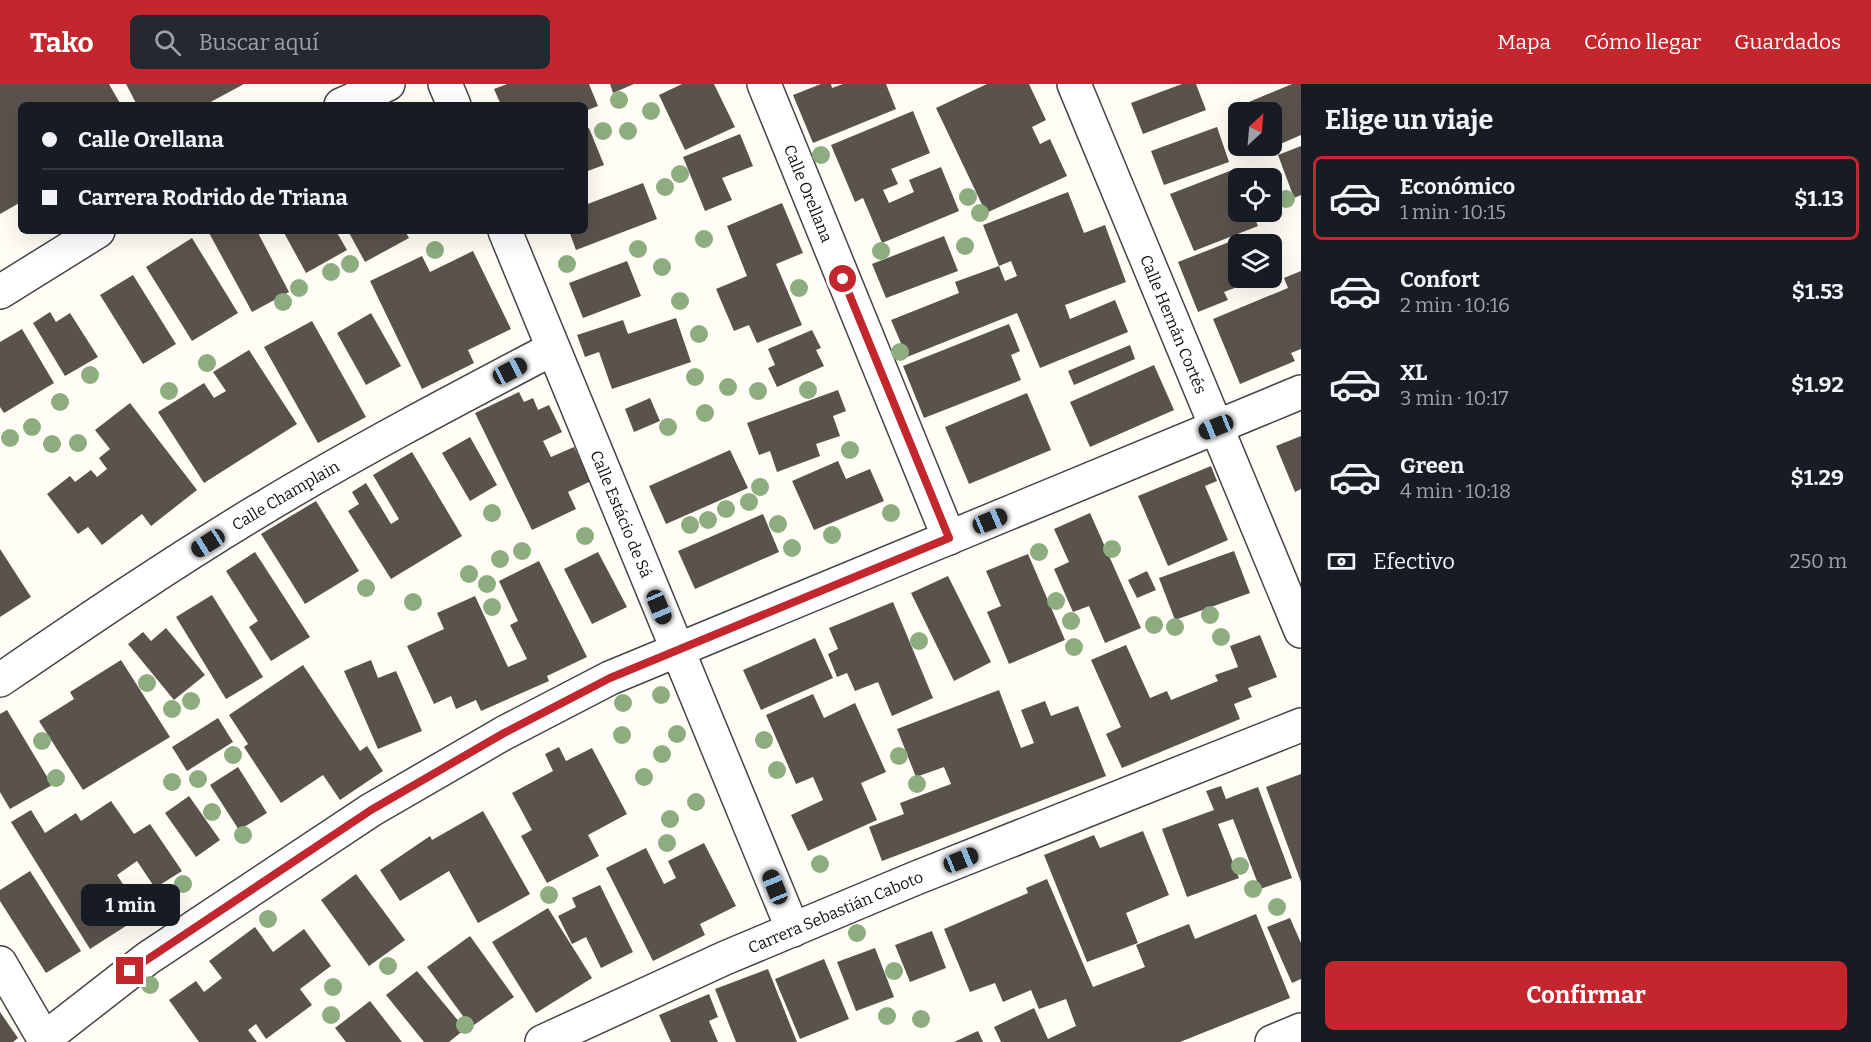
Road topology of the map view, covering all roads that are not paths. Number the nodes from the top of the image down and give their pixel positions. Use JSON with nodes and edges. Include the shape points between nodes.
{"nodes":[{"id":1,"x":388,"y":84,"type":"edge"},
{"id":2,"x":445,"y":84,"type":"edge"},
{"id":3,"x":764,"y":84,"type":"edge"},
{"id":4,"x":1074,"y":84,"type":"edge"},
{"id":5,"x":348,"y":102,"type":"edge"},
{"id":6,"x":453,"y":102,"type":"edge"},
{"id":7,"x":93,"y":234,"type":"edge"},
{"id":8,"x":506,"y":234,"type":"edge"},
{"id":9,"x":0,"y":292,"type":"edge"},
{"id":10,"x":552,"y":349,"type":"junction"},
{"id":11,"x":1301,"y":392,"type":"edge"},
{"id":12,"x":1216,"y":427,"type":"junction"},
{"id":13,"x":949,"y":538,"type":"junction"},
{"id":14,"x":1301,"y":631,"type":"edge"},
{"id":15,"x":678,"y":651,"type":"junction"},
{"id":16,"x":0,"y":680,"type":"edge"},
{"id":17,"x":1301,"y":725,"type":"edge"},
{"id":18,"x":793,"y":930,"type":"junction"},
{"id":19,"x":0,"y":963,"type":"edge"},
{"id":20,"x":1301,"y":1030,"type":"edge"},
{"id":21,"x":45,"y":1040,"type":"edge"},
{"id":22,"x":542,"y":1042,"type":"edge"},
{"id":23,"x":1272,"y":1042,"type":"edge"}],
"edges":[{"from":1,"to":5,"type":"street"},
{"from":2,"to":6,"type":"street"},
{"from":3,"to":13,"type":"street","name":"Calle Orellana"},
{"from":4,"to":12,"type":"street","name":"Calle Hernán Cortés"},
{"from":7,"to":9,"type":"street"},
{"from":8,"to":10,"type":"street","name":"Calle Estácio de Sá"},
{"from":10,"to":15,"type":"street","name":"Calle Estácio de Sá"},
{"from":10,"to":16,"type":"street","name":"Calle Champlain","via":[[381,440],[260,511]]},
{"from":11,"to":12,"type":"street"},
{"from":12,"to":13,"type":"street"},
{"from":12,"to":14,"type":"street","name":"Calle Hernán Cortés"},
{"from":13,"to":15,"type":"street"},
{"from":15,"to":18,"type":"street","name":"Calle Estácio de Sá"},
{"from":15,"to":21,"type":"street","via":[[610,678],[504,733],[371,810],[148,958]]},
{"from":17,"to":18,"type":"street","name":"Carrera Sebastián Caboto"},
{"from":18,"to":22,"type":"street","name":"Carrera Sebastián Caboto"},
{"from":19,"to":21,"type":"street"},
{"from":20,"to":23,"type":"street"}]}
